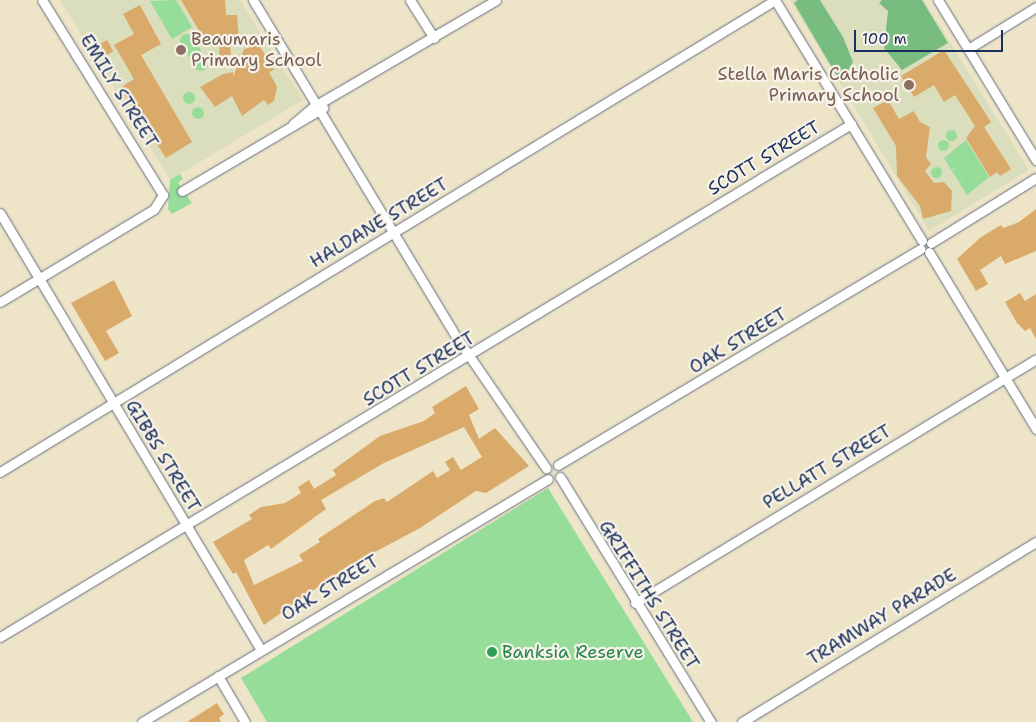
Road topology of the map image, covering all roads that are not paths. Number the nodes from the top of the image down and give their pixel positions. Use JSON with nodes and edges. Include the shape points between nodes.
{"nodes":[{"id":1,"x":42,"y":0,"type":"edge"},
{"id":2,"x":253,"y":0,"type":"edge"},
{"id":3,"x":410,"y":0,"type":"edge"},
{"id":4,"x":496,"y":0,"type":"edge"},
{"id":5,"x":775,"y":0,"type":"edge"},
{"id":6,"x":938,"y":0,"type":"edge"},
{"id":7,"x":1036,"y":7,"type":"edge"},
{"id":8,"x":434,"y":38,"type":"junction"},
{"id":9,"x":968,"y":49,"type":"junction"},
{"id":10,"x":318,"y":109,"type":"junction"},
{"id":11,"x":851,"y":124,"type":"junction"},
{"id":12,"x":1036,"y":160,"type":"edge"},
{"id":13,"x":1036,"y":178,"type":"edge"},
{"id":14,"x":182,"y":191,"type":"dead end"},
{"id":15,"x":0,"y":213,"type":"edge"},
{"id":16,"x":392,"y":234,"type":"junction"},
{"id":17,"x":925,"y":246,"type":"junction"},
{"id":18,"x":38,"y":278,"type":"junction"},
{"id":19,"x":0,"y":302,"type":"edge"},
{"id":20,"x":470,"y":357,"type":"junction"},
{"id":21,"x":1036,"y":359,"type":"edge"},
{"id":22,"x":1005,"y":378,"type":"junction"},
{"id":23,"x":113,"y":405,"type":"junction"},
{"id":24,"x":1036,"y":429,"type":"edge"},
{"id":25,"x":0,"y":472,"type":"edge"},
{"id":26,"x":553,"y":472,"type":"junction"},
{"id":27,"x":186,"y":527,"type":"junction"},
{"id":28,"x":1036,"y":542,"type":"edge"},
{"id":29,"x":635,"y":603,"type":"junction"},
{"id":30,"x":0,"y":637,"type":"edge"},
{"id":31,"x":261,"y":650,"type":"junction"},
{"id":32,"x":218,"y":676,"type":"junction"},
{"id":33,"x":706,"y":718,"type":"edge"},
{"id":34,"x":741,"y":721,"type":"edge"},
{"id":35,"x":142,"y":722,"type":"edge"},
{"id":36,"x":246,"y":722,"type":"edge"},
{"id":37,"x":712,"y":722,"type":"edge"}],
"edges":[{"from":1,"to":18,"type":"street","name":"EMILY STREET","via":[[161,188],[162,201]]},
{"from":2,"to":10,"type":"street","name":"GRIFFITHS STREET"},
{"from":3,"to":8,"type":"street"},
{"from":4,"to":8,"type":"street"},
{"from":5,"to":11,"type":"street"},
{"from":5,"to":16,"type":"street","name":"HALDANE STREET"},
{"from":6,"to":9,"type":"street"},
{"from":7,"to":9,"type":"street"},
{"from":8,"to":10,"type":"street"},
{"from":9,"to":12,"type":"street"},
{"from":10,"to":14,"type":"street"},
{"from":10,"to":16,"type":"street","name":"GRIFFITHS STREET"},
{"from":11,"to":17,"type":"street"},
{"from":11,"to":20,"type":"street","name":"SCOTT STREET"},
{"from":13,"to":17,"type":"street","name":"OAK STREET"},
{"from":15,"to":18,"type":"street","name":"GIBBS STREET"},
{"from":16,"to":20,"type":"street","name":"GRIFFITHS STREET"},
{"from":16,"to":23,"type":"street","name":"HALDANE STREET"},
{"from":17,"to":22,"type":"street"},
{"from":17,"to":26,"type":"street","name":"OAK STREET"},
{"from":18,"to":19,"type":"street"},
{"from":18,"to":23,"type":"street","name":"GIBBS STREET"},
{"from":20,"to":26,"type":"street","name":"GRIFFITHS STREET"},
{"from":20,"to":27,"type":"street","name":"SCOTT STREET"},
{"from":21,"to":22,"type":"street","name":"PELLATT STREET"},
{"from":22,"to":24,"type":"street"},
{"from":22,"to":29,"type":"street","name":"PELLATT STREET"},
{"from":23,"to":25,"type":"street","name":"HALDANE STREET"},
{"from":23,"to":27,"type":"street","name":"GIBBS STREET"},
{"from":26,"to":29,"type":"street","name":"GRIFFITHS STREET"},
{"from":26,"to":31,"type":"street","name":"OAK STREET"},
{"from":27,"to":30,"type":"street","name":"SCOTT STREET"},
{"from":27,"to":31,"type":"street","name":"GIBBS STREET"},
{"from":28,"to":34,"type":"street","name":"TRAMWAY PARADE"},
{"from":29,"to":33,"type":"street","name":"GRIFFITHS STREET"},
{"from":31,"to":32,"type":"street","name":"OAK STREET"},
{"from":32,"to":35,"type":"street","name":"OAK STREET"},
{"from":32,"to":36,"type":"street"},
{"from":33,"to":37,"type":"street","name":"GRIFFITHS STREET"}]}
